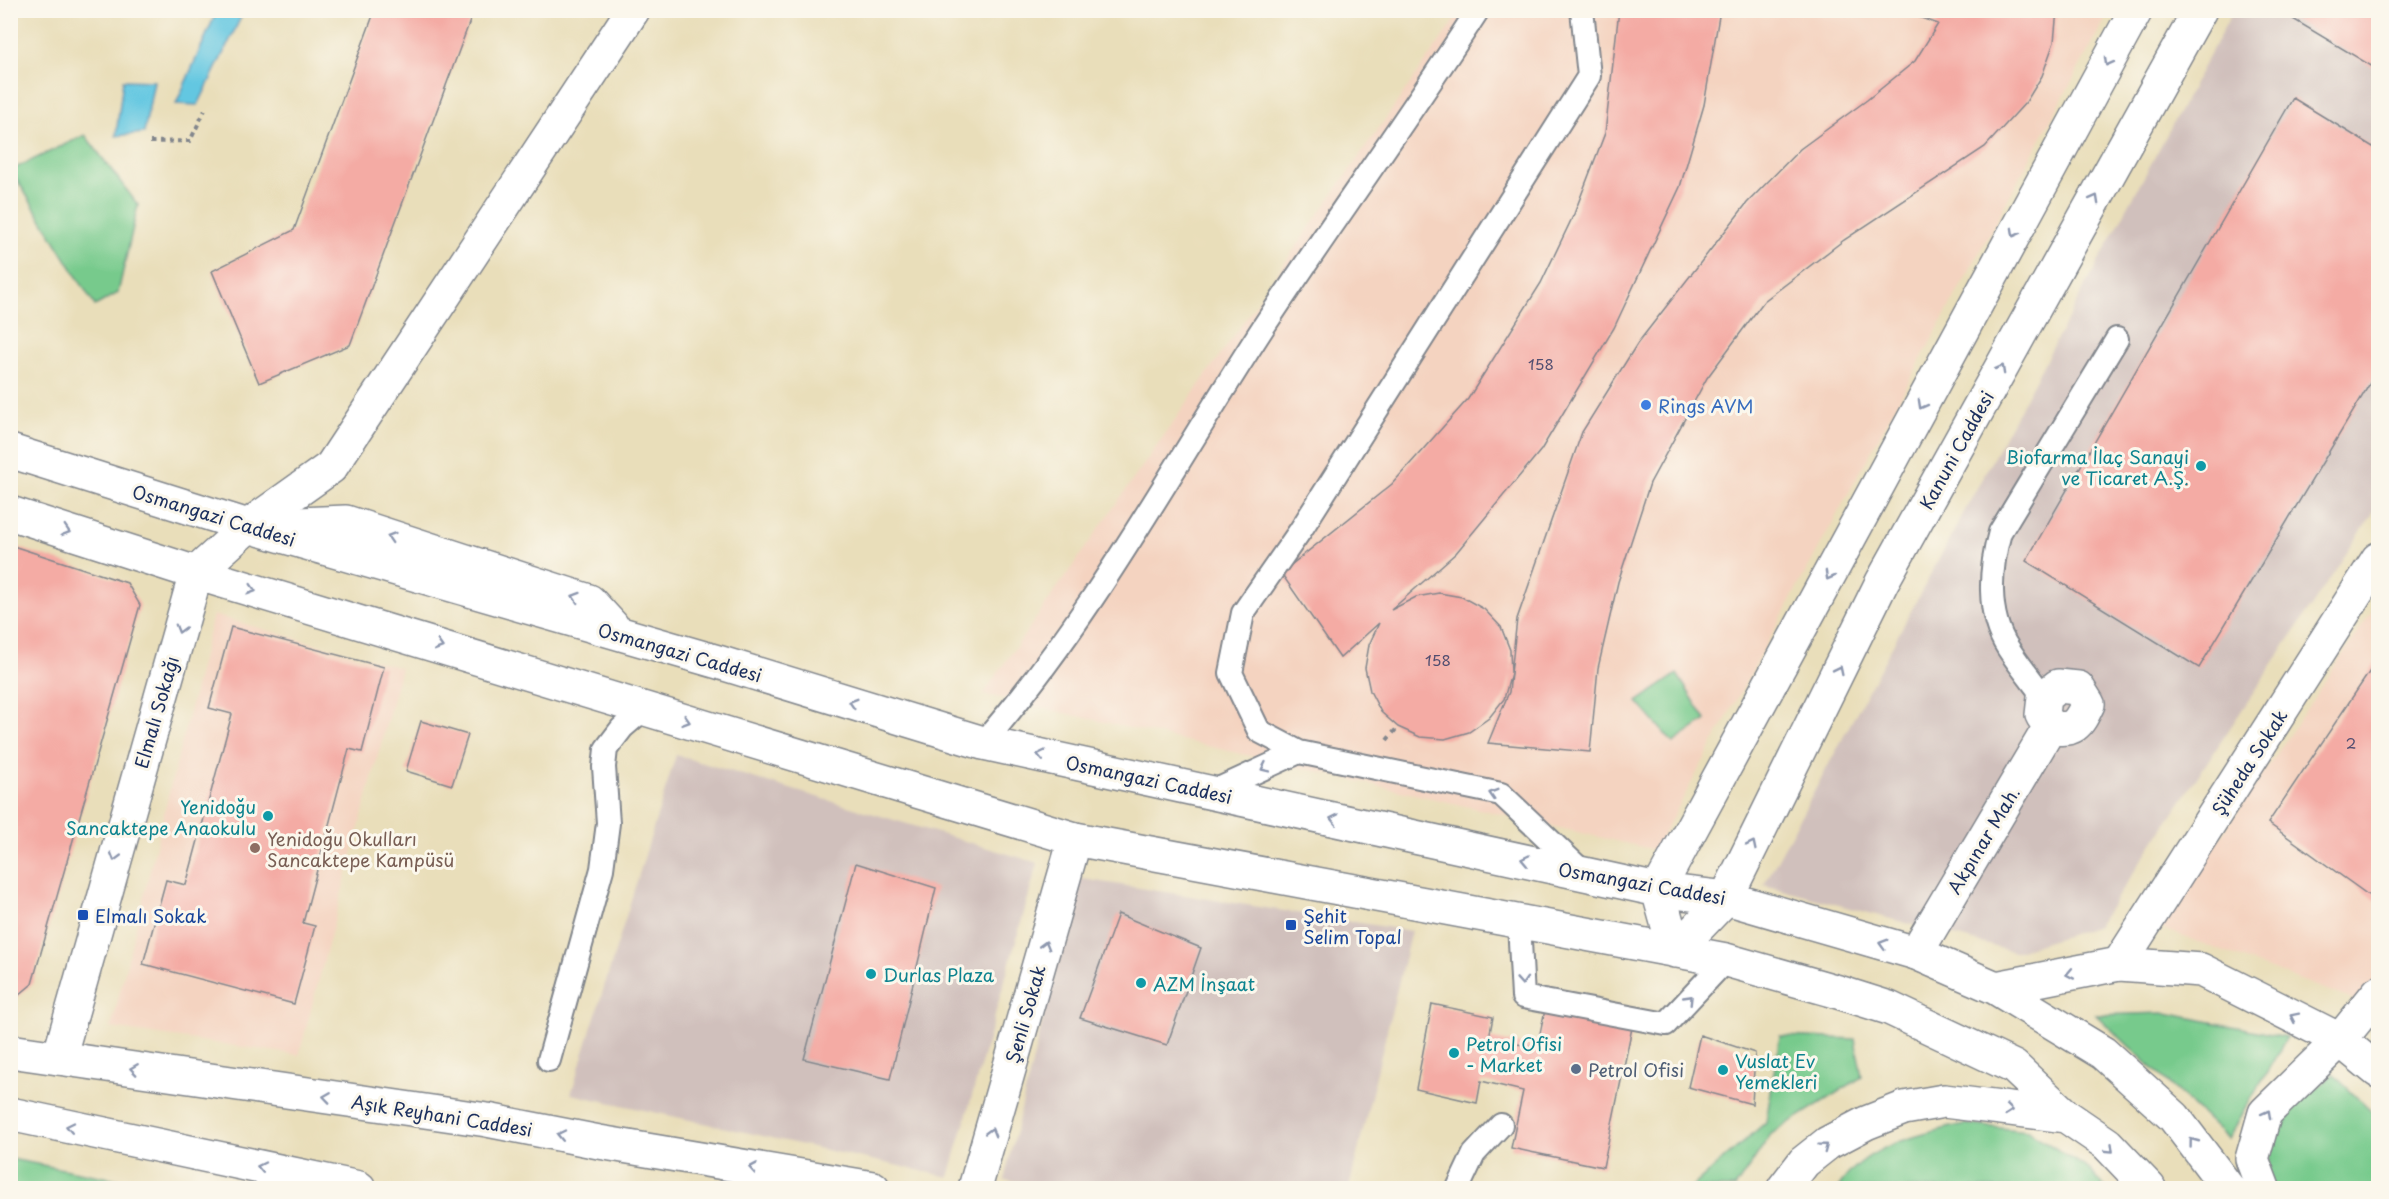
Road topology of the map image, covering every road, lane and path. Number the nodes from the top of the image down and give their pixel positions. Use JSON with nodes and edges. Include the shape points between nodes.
{"nodes":[{"id":1,"x":633,"y":10,"type":"edge"},
{"id":2,"x":1478,"y":10,"type":"edge"},
{"id":3,"x":1582,"y":10,"type":"edge"},
{"id":4,"x":2136,"y":10,"type":"edge"},
{"id":5,"x":2200,"y":10,"type":"edge"},
{"id":6,"x":205,"y":110,"type":"dead end"},
{"id":7,"x":150,"y":142,"type":"dead end"},
{"id":8,"x":2117,"y":339,"type":"dead end"},
{"id":9,"x":10,"y":452,"type":"edge"},
{"id":10,"x":10,"y":513,"type":"edge"},
{"id":11,"x":248,"y":526,"type":"junction"},
{"id":12,"x":2379,"y":559,"type":"edge"},
{"id":13,"x":196,"y":573,"type":"junction"},
{"id":14,"x":644,"y":709,"type":"junction"},
{"id":15,"x":2047,"y":712,"type":"joint"},
{"id":16,"x":983,"y":743,"type":"junction"},
{"id":17,"x":1299,"y":752,"type":"junction"},
{"id":18,"x":1212,"y":792,"type":"junction"},
{"id":19,"x":1075,"y":839,"type":"junction"},
{"id":20,"x":1584,"y":873,"type":"junction"},
{"id":21,"x":1658,"y":890,"type":"junction"},
{"id":22,"x":1726,"y":898,"type":"junction"},
{"id":23,"x":1519,"y":922,"type":"junction"},
{"id":24,"x":1675,"y":951,"type":"junction"},
{"id":25,"x":1916,"y":953,"type":"junction"},
{"id":26,"x":1726,"y":960,"type":"junction"},
{"id":27,"x":2119,"y":964,"type":"junction"},
{"id":28,"x":1996,"y":988,"type":"junction"},
{"id":29,"x":2379,"y":993,"type":"edge"},
{"id":30,"x":2340,"y":1040,"type":"junction"},
{"id":31,"x":10,"y":1051,"type":"edge"},
{"id":32,"x":59,"y":1058,"type":"junction"},
{"id":33,"x":549,"y":1060,"type":"dead end"},
{"id":34,"x":2379,"y":1071,"type":"edge"},
{"id":35,"x":10,"y":1114,"type":"edge"},
{"id":36,"x":2066,"y":1116,"type":"junction"},
{"id":37,"x":1501,"y":1125,"type":"dead end"},
{"id":38,"x":359,"y":1188,"type":"edge"},
{"id":39,"x":873,"y":1188,"type":"edge"},
{"id":40,"x":975,"y":1188,"type":"edge"},
{"id":41,"x":1458,"y":1188,"type":"edge"},
{"id":42,"x":1784,"y":1188,"type":"edge"},
{"id":43,"x":2149,"y":1188,"type":"edge"},
{"id":44,"x":2228,"y":1188,"type":"edge"},
{"id":45,"x":2263,"y":1188,"type":"edge"}],
"edges":[{"from":1,"to":11,"type":"main road","via":[[332,467]]},
{"from":2,"to":16,"type":"lane","via":[[1265,325],[1119,555],[1023,697]]},
{"from":3,"to":17,"type":"lane","via":[[1589,76],[1300,531],[1243,613],[1232,673],[1259,731]]},
{"from":4,"to":21,"type":"main road","one_way":true},
{"from":22,"to":5,"type":"main road","name":"Kanuni Caddesi","one_way":true,"via":[[1882,582]]},
{"from":6,"to":7,"type":"path","via":[[190,141]]},
{"from":8,"to":15,"type":"lane","via":[[2000,532],[1992,560],[1992,591],[2001,632]]},
{"from":9,"to":11,"type":"main road","name":"Osmangazi Caddesi"},
{"from":10,"to":13,"type":"main road","one_way":true},
{"from":11,"to":13,"type":"main road"},
{"from":16,"to":11,"type":"main road","name":"Osmangazi Caddesi","one_way":true},
{"from":12,"to":27,"type":"main road","name":"Şüheda Sokak"},
{"from":13,"to":14,"type":"main road","one_way":true},
{"from":13,"to":32,"type":"main road","name":"Elmalı Sokağı","one_way":true},
{"from":14,"to":19,"type":"main road","one_way":true},
{"from":14,"to":33,"type":"lane","via":[[606,749],[608,823],[602,869]]},
{"from":15,"to":25,"type":"main road","name":"Akpınar Mah."},
{"from":18,"to":16,"type":"main road","name":"Osmangazi Caddesi","one_way":true},
{"from":17,"to":18,"type":"lane","one_way":true},
{"from":20,"to":17,"type":"lane","one_way":true,"via":[[1500,794]]},
{"from":20,"to":18,"type":"main road","name":"Osmangazi Caddesi","one_way":true},
{"from":19,"to":23,"type":"main road"},
{"from":40,"to":19,"type":"main road","name":"Şenli Sokak","one_way":true},
{"from":20,"to":21,"type":"main road","name":"Osmangazi Caddesi"},
{"from":21,"to":22,"type":"main road","name":"Osmangazi Caddesi"},
{"from":21,"to":24,"type":"main road"},
{"from":22,"to":24,"type":"main road","name":"Kanuni Caddesi"},
{"from":25,"to":22,"type":"main road","name":"Osmangazi Caddesi","one_way":true},
{"from":23,"to":24,"type":"main road"},
{"from":23,"to":26,"type":"lane","one_way":true,"via":[[1523,997],[1666,1024]]},
{"from":24,"to":26,"type":"main road"},
{"from":25,"to":28,"type":"main road","name":"Osmangazi Caddesi"},
{"from":26,"to":36,"type":"main road","via":[[1878,1005],[1942,1031],[2014,1067]]},
{"from":27,"to":28,"type":"main road","one_way":true},
{"from":30,"to":27,"type":"main road","one_way":true,"via":[[2201,970]]},
{"from":44,"to":28,"type":"main road","name":"Osmangazi Caddesi","one_way":true,"via":[[2174,1117],[2103,1053]]},
{"from":29,"to":30,"type":"main road"},
{"from":30,"to":34,"type":"main road"},
{"from":45,"to":30,"type":"main road","one_way":true,"via":[[2252,1159],[2265,1113]]},
{"from":31,"to":32,"type":"main road","name":"Aşık Reyhani Caddesi"},
{"from":39,"to":32,"type":"main road","name":"Aşık Reyhani Caddesi","one_way":true,"via":[[599,1143],[487,1120]]},
{"from":38,"to":35,"type":"main road","one_way":true},
{"from":42,"to":36,"type":"main road","one_way":true,"via":[[1804,1162],[1828,1143],[1904,1108],[1944,1101]]},
{"from":36,"to":43,"type":"main road","one_way":true,"via":[[2106,1144]]},
{"from":37,"to":41,"type":"lane","via":[[1474,1154]]}]}
